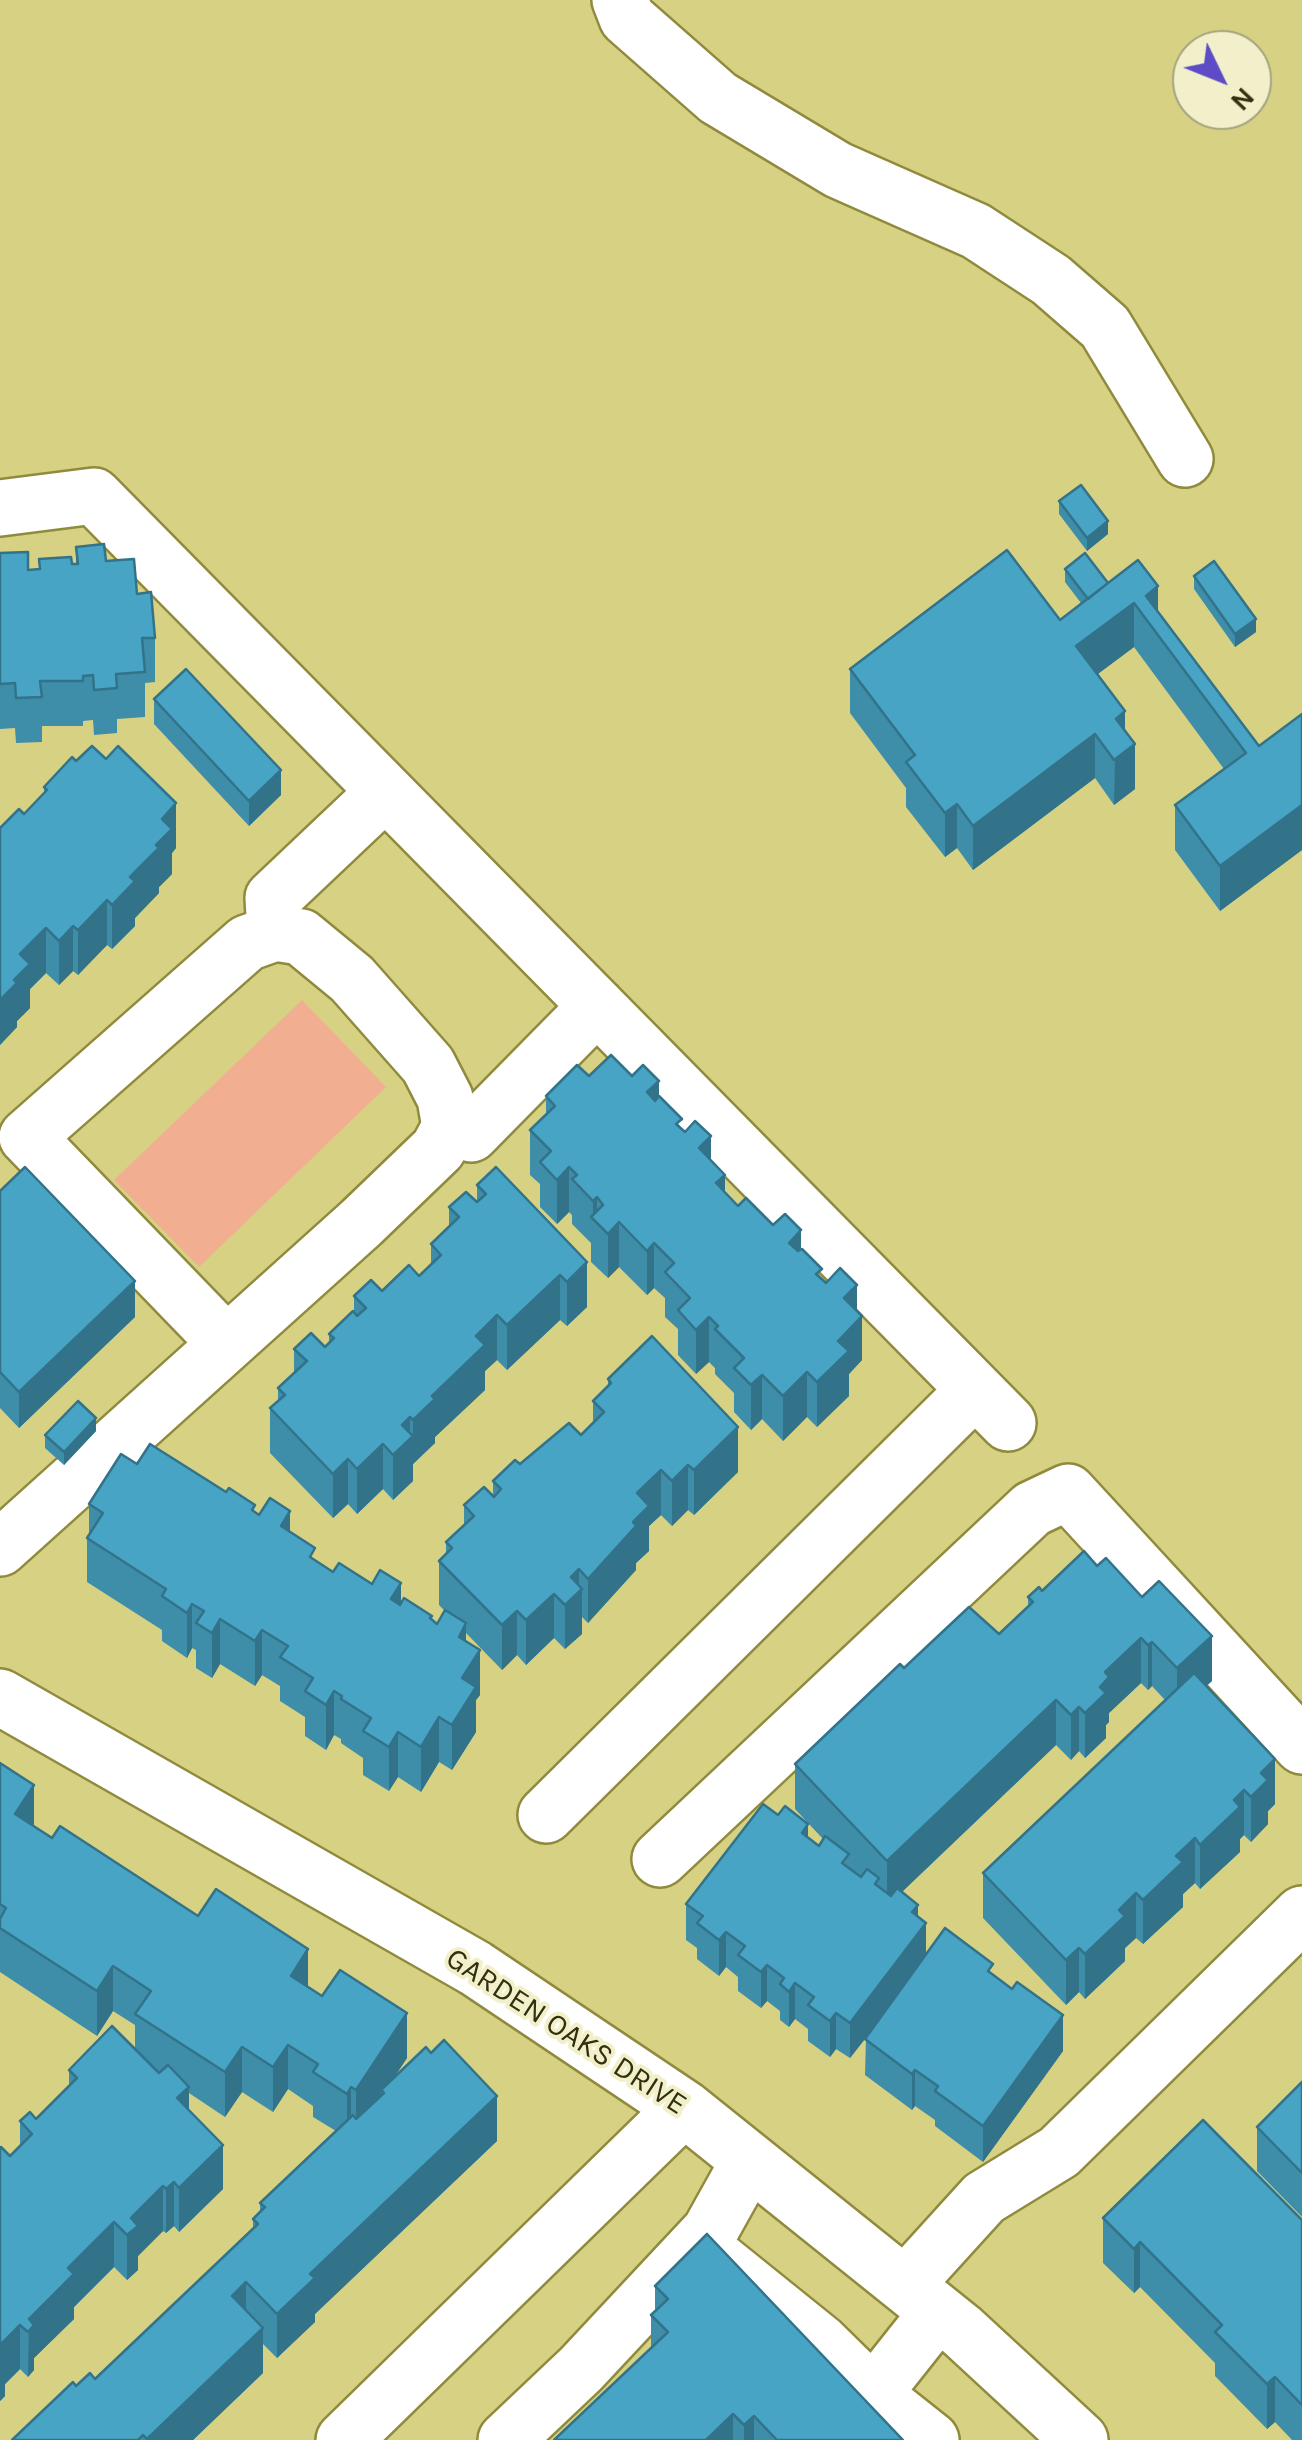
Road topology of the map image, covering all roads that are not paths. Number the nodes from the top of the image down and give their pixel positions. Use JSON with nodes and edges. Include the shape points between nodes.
{"nodes":[{"id":1,"x":620,"y":0,"type":"edge"},
{"id":2,"x":1185,"y":459,"type":"dead end"},
{"id":3,"x":0,"y":508,"type":"edge"},
{"id":4,"x":385,"y":792,"type":"junction"},
{"id":5,"x":275,"y":933,"type":"junction"},
{"id":6,"x":597,"y":1006,"type":"junction"},
{"id":7,"x":450,"y":1126,"type":"junction"},
{"id":8,"x":226,"y":1343,"type":"junction"},
{"id":9,"x":0,"y":1548,"type":"edge"},
{"id":10,"x":0,"y":1697,"type":"edge"},
{"id":11,"x":1302,"y":1746,"type":"edge"},
{"id":12,"x":546,"y":1815,"type":"dead end"},
{"id":13,"x":660,"y":1859,"type":"dead end"},
{"id":14,"x":1302,"y":1914,"type":"edge"},
{"id":15,"x":684,"y":2108,"type":"junction"},
{"id":16,"x":749,"y":2161,"type":"junction"},
{"id":17,"x":698,"y":2244,"type":"junction"},
{"id":18,"x":922,"y":2299,"type":"junction"},
{"id":19,"x":873,"y":2394,"type":"junction"},
{"id":20,"x":344,"y":2440,"type":"edge"},
{"id":21,"x":506,"y":2440,"type":"edge"},
{"id":22,"x":932,"y":2440,"type":"edge"},
{"id":23,"x":1080,"y":2440,"type":"edge"}],
"edges":[{"from":1,"to":2,"type":"street","via":[[627,18],[718,98],[838,170],[976,231],[1051,280],[1105,327]]},
{"from":3,"to":4,"type":"street","via":[[94,496]]},
{"from":4,"to":5,"type":"street","via":[[273,898]]},
{"from":4,"to":6,"type":"street"},
{"from":5,"to":7,"type":"street","via":[[302,937],[352,978],[428,1064]]},
{"from":5,"to":8,"type":"street","via":[[247,943],[27,1137]]},
{"from":6,"to":7,"type":"street","via":[[471,1134]]},
{"from":6,"to":12,"type":"street","via":[[992,1406]]},
{"from":7,"to":8,"type":"street","via":[[438,1149]]},
{"from":8,"to":9,"type":"street"},
{"from":10,"to":15,"type":"street","name":"GARDEN OAKS DRIVE","via":[[475,1968]]},
{"from":11,"to":13,"type":"street","via":[[1068,1492],[1032,1508]]},
{"from":14,"to":18,"type":"street","via":[[1059,2152],[984,2198]]},
{"from":15,"to":16,"type":"street","name":"GARDEN OAKS DRIVE"},
{"from":15,"to":20,"type":"street"},
{"from":16,"to":17,"type":"street"},
{"from":16,"to":18,"type":"street","name":"GARDEN OAKS DRIVE"},
{"from":17,"to":19,"type":"street"},
{"from":17,"to":21,"type":"street"},
{"from":18,"to":19,"type":"street"},
{"from":18,"to":23,"type":"street","name":"GARDEN OAKS DRIVE"},
{"from":19,"to":22,"type":"street"}]}
